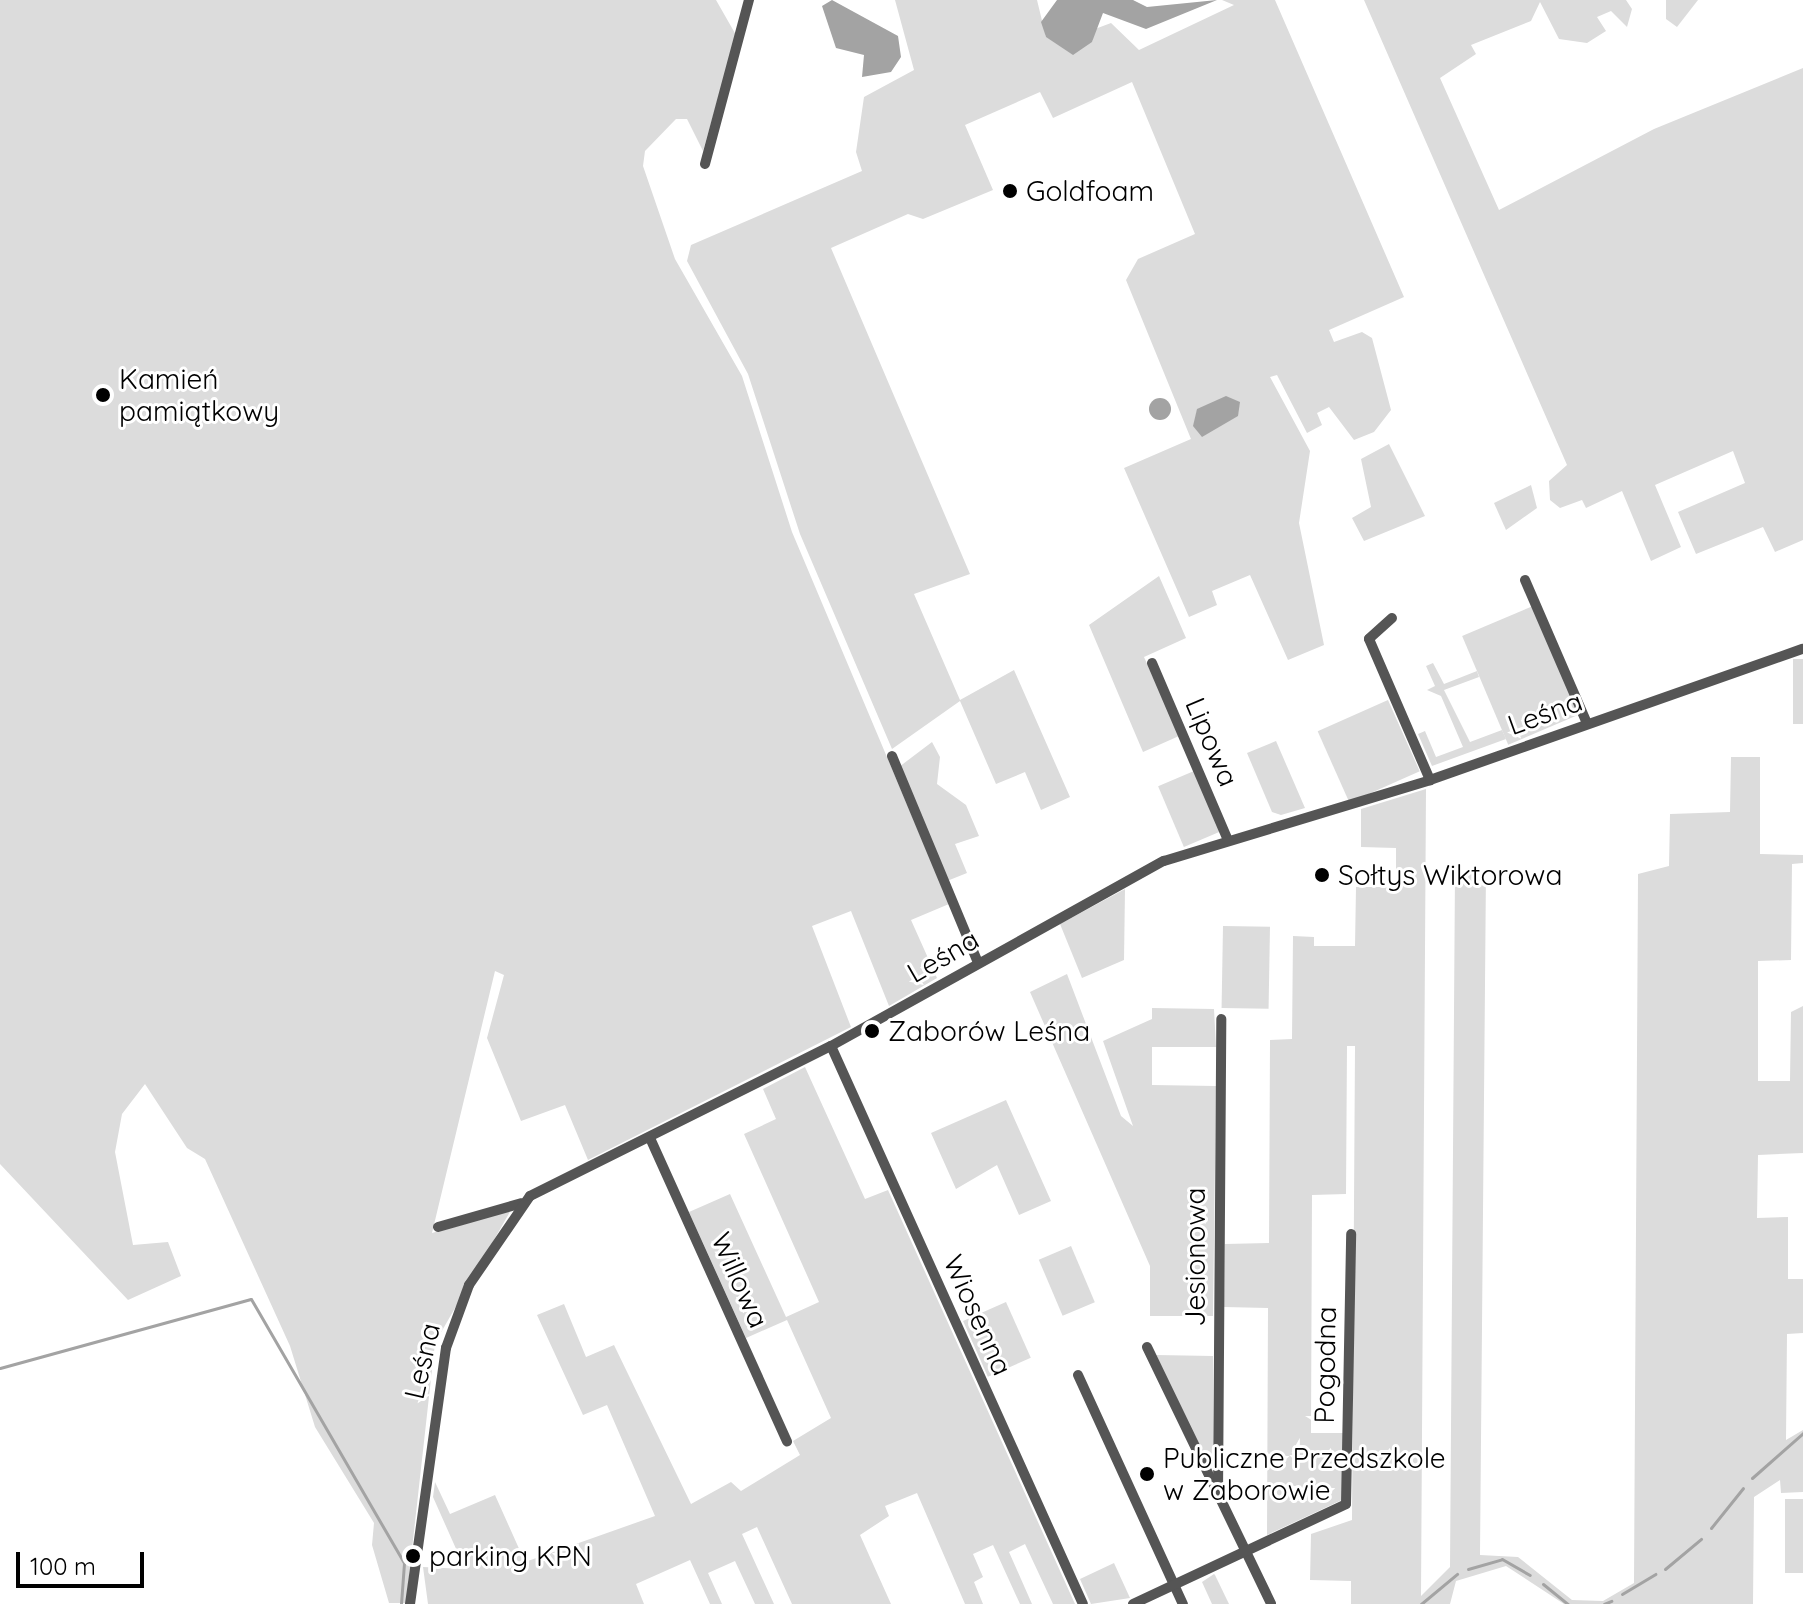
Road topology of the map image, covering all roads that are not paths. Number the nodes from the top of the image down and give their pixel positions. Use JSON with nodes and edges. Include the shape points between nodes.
{"nodes":[{"id":1,"x":749,"y":0,"type":"edge"},
{"id":2,"x":705,"y":164,"type":"dead end"},
{"id":3,"x":1525,"y":580,"type":"dead end"},
{"id":4,"x":1392,"y":618,"type":"dead end"},
{"id":5,"x":1803,"y":649,"type":"edge"},
{"id":6,"x":1152,"y":663,"type":"dead end"},
{"id":7,"x":1587,"y":723,"type":"junction"},
{"id":8,"x":892,"y":756,"type":"dead end"},
{"id":9,"x":1430,"y":780,"type":"junction"},
{"id":10,"x":1228,"y":840,"type":"junction"},
{"id":11,"x":978,"y":963,"type":"junction"},
{"id":12,"x":1221,"y":1019,"type":"dead end"},
{"id":13,"x":831,"y":1046,"type":"junction"},
{"id":14,"x":650,"y":1138,"type":"junction"},
{"id":15,"x":522,"y":1203,"type":"junction"},
{"id":16,"x":438,"y":1227,"type":"dead end"},
{"id":17,"x":1351,"y":1234,"type":"dead end"},
{"id":18,"x":1147,"y":1347,"type":"dead end"},
{"id":19,"x":1078,"y":1375,"type":"dead end"},
{"id":20,"x":787,"y":1441,"type":"dead end"},
{"id":21,"x":1218,"y":1495,"type":"junction"},
{"id":22,"x":1245,"y":1552,"type":"junction"},
{"id":23,"x":1174,"y":1585,"type":"junction"},
{"id":24,"x":410,"y":1604,"type":"edge"},
{"id":25,"x":1083,"y":1604,"type":"edge"},
{"id":26,"x":1133,"y":1604,"type":"edge"},
{"id":27,"x":1183,"y":1604,"type":"edge"},
{"id":28,"x":1271,"y":1604,"type":"edge"}],
"edges":[{"from":1,"to":2,"type":"street"},
{"from":3,"to":7,"type":"street"},
{"from":4,"to":9,"type":"street","via":[[1369,639]]},
{"from":5,"to":7,"type":"street","name":"Leśna"},
{"from":6,"to":10,"type":"street","name":"Lipowa"},
{"from":7,"to":9,"type":"street","name":"Leśna"},
{"from":8,"to":11,"type":"street"},
{"from":9,"to":10,"type":"street","name":"Leśna"},
{"from":10,"to":11,"type":"street","name":"Leśna","via":[[1149,868]]},
{"from":11,"to":13,"type":"street","name":"Leśna"},
{"from":12,"to":21,"type":"street","name":"Jesionowa"},
{"from":13,"to":14,"type":"street","name":"Leśna"},
{"from":13,"to":25,"type":"street","name":"Wiosenna"},
{"from":14,"to":15,"type":"street","name":"Leśna"},
{"from":14,"to":20,"type":"street","name":"Willowa"},
{"from":15,"to":16,"type":"street"},
{"from":15,"to":24,"type":"street","name":"Leśna","via":[[469,1285],[439,1373]]},
{"from":17,"to":22,"type":"street","name":"Pogodna","via":[[1348,1497],[1339,1510]]},
{"from":18,"to":21,"type":"street"},
{"from":19,"to":23,"type":"street"},
{"from":21,"to":22,"type":"street"},
{"from":22,"to":23,"type":"street"},
{"from":22,"to":28,"type":"street"},
{"from":23,"to":26,"type":"street"},
{"from":23,"to":27,"type":"street"}]}
